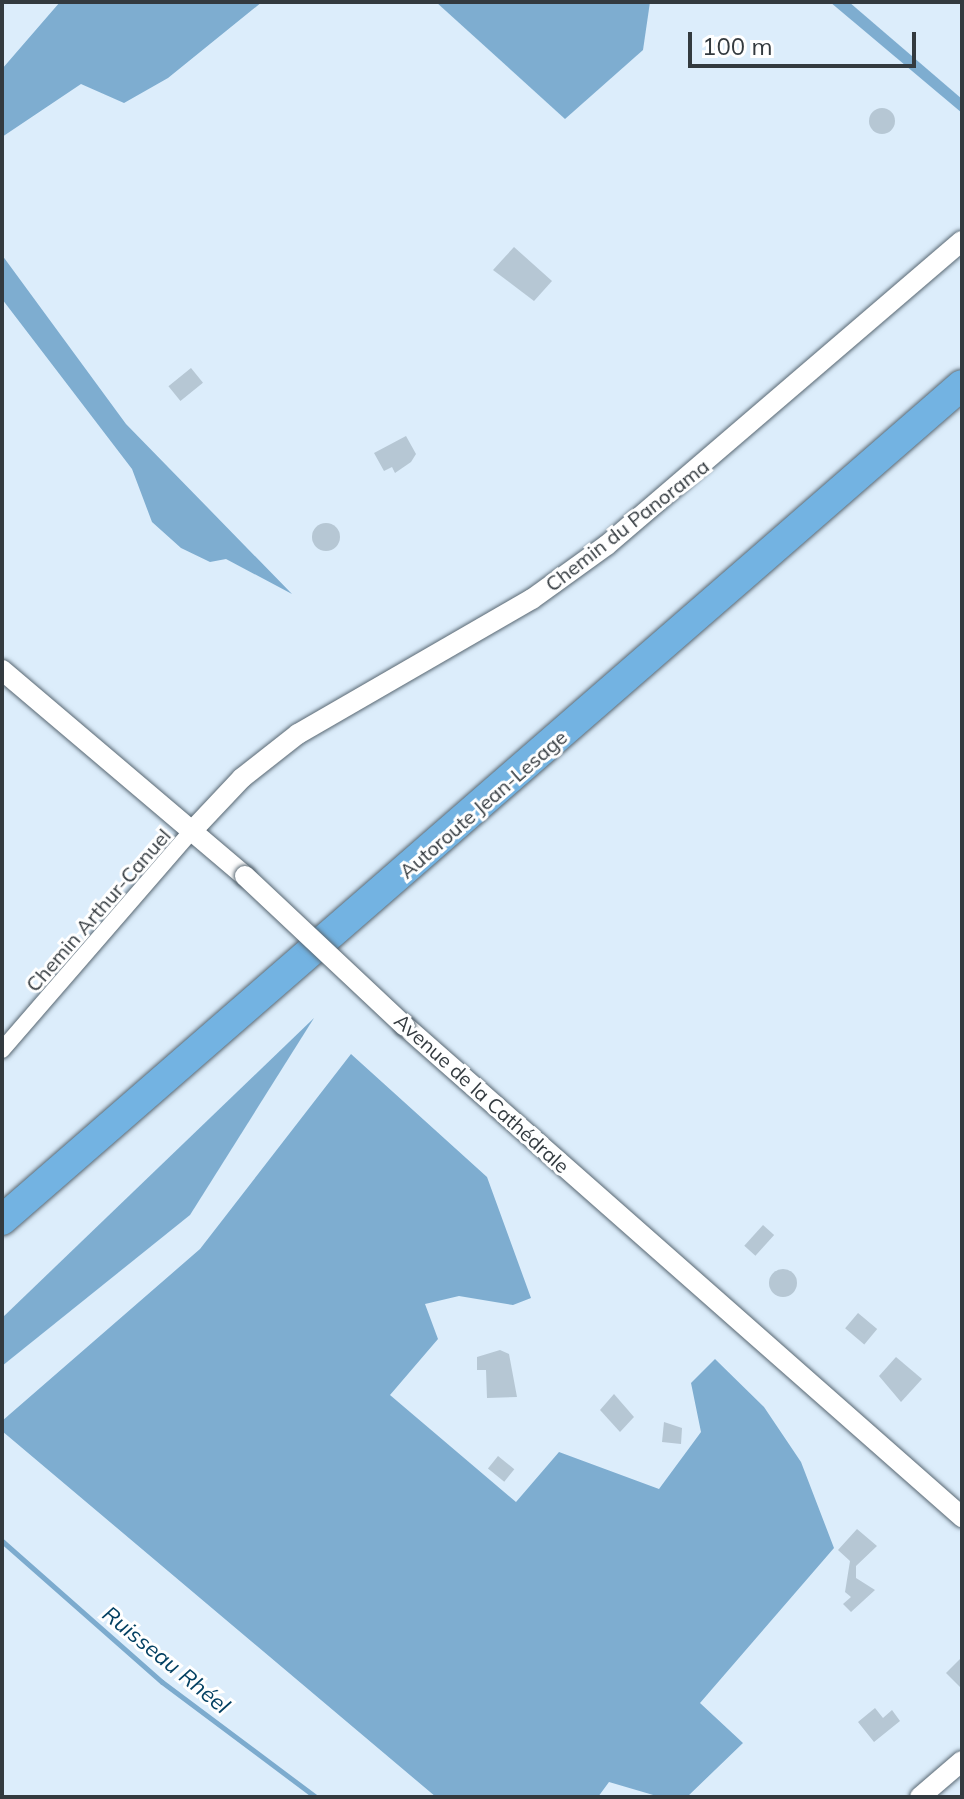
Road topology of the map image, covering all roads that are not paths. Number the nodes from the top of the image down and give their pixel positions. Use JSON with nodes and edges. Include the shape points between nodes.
{"nodes":[{"id":1,"x":962,"y":241,"type":"edge"},
{"id":2,"x":962,"y":385,"type":"edge"},
{"id":3,"x":2,"y":670,"type":"edge"},
{"id":4,"x":192,"y":831,"type":"junction"},
{"id":5,"x":2,"y":1050,"type":"edge"},
{"id":6,"x":2,"y":1220,"type":"edge"},
{"id":7,"x":962,"y":1517,"type":"edge"},
{"id":8,"x":962,"y":1761,"type":"edge"},
{"id":9,"x":920,"y":1797,"type":"edge"}],
"edges":[{"from":1,"to":4,"type":"street","name":"Chemin du Panorama","via":[[607,545],[532,599],[298,734],[242,778]]},
{"from":2,"to":6,"type":"highway","name":"Autoroute Jean-Lesage"},
{"from":3,"to":4,"type":"street","name":"Avenue de la Cathédrale"},
{"from":4,"to":5,"type":"street","name":"Chemin Arthur-Canuel"},
{"from":4,"to":7,"type":"street","name":"Avenue de la Cathédrale","bridge":true},
{"from":8,"to":9,"type":"street"}]}
